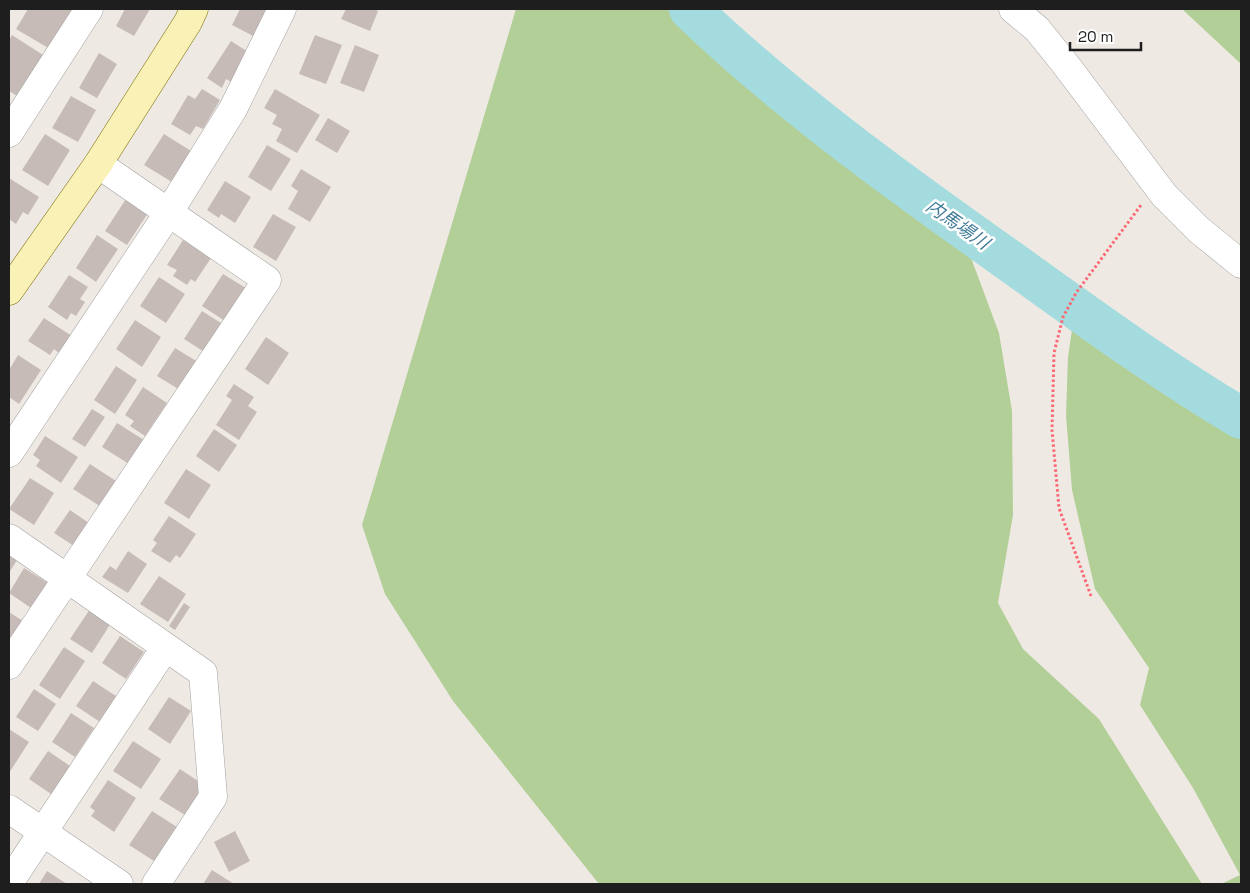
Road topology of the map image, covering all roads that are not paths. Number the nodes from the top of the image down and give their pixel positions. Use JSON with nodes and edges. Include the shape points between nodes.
{"nodes":[{"id":1,"x":89,"y":9,"type":"edge"},
{"id":2,"x":194,"y":9,"type":"edge"},
{"id":3,"x":282,"y":9,"type":"edge"},
{"id":4,"x":1013,"y":9,"type":"edge"},
{"id":5,"x":9,"y":133,"type":"edge"},
{"id":6,"x":98,"y":164,"type":"junction"},
{"id":7,"x":169,"y":212,"type":"junction"},
{"id":8,"x":1241,"y":264,"type":"edge"},
{"id":9,"x":9,"y":291,"type":"edge"},
{"id":10,"x":9,"y":453,"type":"edge"},
{"id":11,"x":9,"y":538,"type":"edge"},
{"id":12,"x":67,"y":579,"type":"junction"},
{"id":13,"x":165,"y":648,"type":"junction"},
{"id":14,"x":9,"y":664,"type":"edge"},
{"id":15,"x":9,"y":809,"type":"edge"},
{"id":16,"x":43,"y":832,"type":"junction"},
{"id":17,"x":9,"y":883,"type":"edge"},
{"id":18,"x":119,"y":884,"type":"edge"},
{"id":19,"x":156,"y":884,"type":"edge"}],
"edges":[{"from":1,"to":5,"type":"street"},
{"from":2,"to":6,"type":"street"},
{"from":3,"to":7,"type":"street","via":[[233,109]]},
{"from":4,"to":8,"type":"street","via":[[1038,29],[1156,184],[1199,230]]},
{"from":6,"to":7,"type":"street"},
{"from":6,"to":9,"type":"street"},
{"from":7,"to":10,"type":"street"},
{"from":7,"to":12,"type":"street","via":[[267,280]]},
{"from":11,"to":12,"type":"street"},
{"from":12,"to":13,"type":"street"},
{"from":12,"to":14,"type":"street"},
{"from":13,"to":16,"type":"street"},
{"from":13,"to":19,"type":"street","via":[[203,673],[213,797]]},
{"from":15,"to":16,"type":"street"},
{"from":16,"to":17,"type":"street"},
{"from":16,"to":18,"type":"street"}]}
